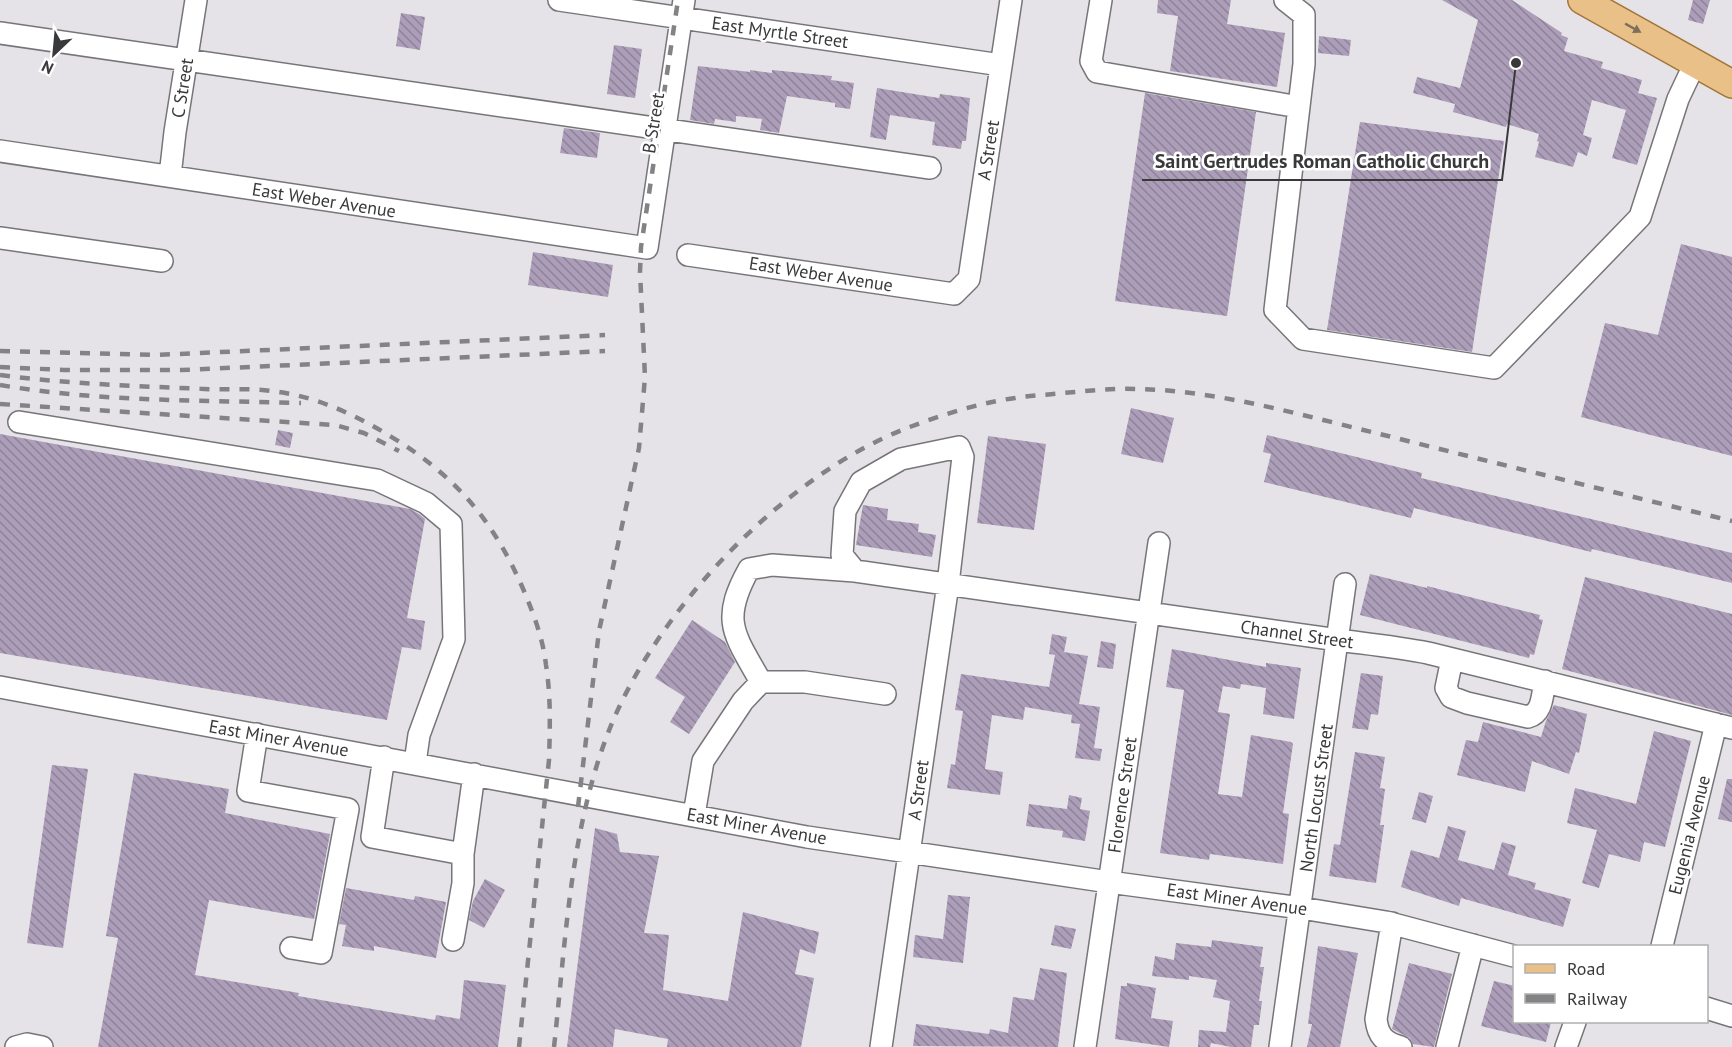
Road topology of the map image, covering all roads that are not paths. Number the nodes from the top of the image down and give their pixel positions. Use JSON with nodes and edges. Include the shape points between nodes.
{"nodes":[{"id":1,"x":196,"y":0,"type":"edge"},
{"id":2,"x":559,"y":0,"type":"edge"},
{"id":3,"x":1011,"y":0,"type":"edge"},
{"id":4,"x":1101,"y":0,"type":"edge"},
{"id":5,"x":1285,"y":0,"type":"edge"},
{"id":6,"x":1595,"y":3,"type":"edge"},
{"id":7,"x":676,"y":8,"type":"edge"},
{"id":8,"x":0,"y":33,"type":"edge"},
{"id":9,"x":186,"y":60,"type":"junction"},
{"id":10,"x":1695,"y":63,"type":"junction"},
{"id":11,"x":1001,"y":65,"type":"junction"},
{"id":12,"x":1732,"y":84,"type":"edge"},
{"id":13,"x":1299,"y":107,"type":"junction"},
{"id":14,"x":658,"y":129,"type":"junction"},
{"id":15,"x":0,"y":151,"type":"edge"},
{"id":16,"x":930,"y":168,"type":"dead end"},
{"id":17,"x":170,"y":177,"type":"junction"},
{"id":18,"x":0,"y":238,"type":"edge"},
{"id":19,"x":640,"y":247,"type":"joint"},
{"id":20,"x":688,"y":255,"type":"dead end"},
{"id":21,"x":162,"y":261,"type":"dead end"},
{"id":22,"x":954,"y":294,"type":"joint"},
{"id":23,"x":19,"y":422,"type":"dead end"},
{"id":24,"x":1159,"y":543,"type":"dead end"},
{"id":25,"x":855,"y":571,"type":"junction"},
{"id":26,"x":948,"y":584,"type":"junction"},
{"id":27,"x":1345,"y":584,"type":"dead end"},
{"id":28,"x":1148,"y":613,"type":"junction"},
{"id":29,"x":1338,"y":640,"type":"junction"},
{"id":30,"x":1452,"y":658,"type":"junction"},
{"id":31,"x":1545,"y":681,"type":"junction"},
{"id":32,"x":761,"y":682,"type":"junction"},
{"id":33,"x":0,"y":687,"type":"edge"},
{"id":34,"x":885,"y":694,"type":"dead end"},
{"id":35,"x":1724,"y":726,"type":"edge"},
{"id":36,"x":257,"y":734,"type":"junction"},
{"id":37,"x":384,"y":757,"type":"junction"},
{"id":38,"x":415,"y":763,"type":"junction"},
{"id":39,"x":474,"y":774,"type":"junction"},
{"id":40,"x":694,"y":814,"type":"junction"},
{"id":41,"x":909,"y":852,"type":"junction"},
{"id":42,"x":463,"y":854,"type":"junction"},
{"id":43,"x":1109,"y":882,"type":"junction"},
{"id":44,"x":1301,"y":908,"type":"junction"},
{"id":45,"x":1392,"y":923,"type":"junction"},
{"id":46,"x":453,"y":940,"type":"dead end"},
{"id":47,"x":1473,"y":945,"type":"junction"},
{"id":48,"x":1662,"y":945,"type":"edge"},
{"id":49,"x":291,"y":948,"type":"dead end"},
{"id":50,"x":1513,"y":955,"type":"edge"},
{"id":51,"x":1708,"y":1008,"type":"edge"},
{"id":52,"x":1732,"y":1016,"type":"edge"},
{"id":53,"x":1575,"y":1023,"type":"edge"},
{"id":54,"x":16,"y":1047,"type":"edge"},
{"id":55,"x":42,"y":1047,"type":"edge"},
{"id":56,"x":880,"y":1047,"type":"edge"},
{"id":57,"x":1085,"y":1047,"type":"edge"},
{"id":58,"x":1280,"y":1047,"type":"edge"},
{"id":59,"x":1401,"y":1047,"type":"edge"},
{"id":60,"x":1447,"y":1047,"type":"edge"},
{"id":61,"x":1566,"y":1047,"type":"edge"}],
"edges":[{"from":1,"to":9,"type":"street","name":"C Street"},
{"from":2,"to":7,"type":"street","name":"East Myrtle Street"},
{"from":3,"to":11,"type":"street","name":"A Street"},
{"from":4,"to":13,"type":"street","via":[[1091,61],[1097,72]]},
{"from":5,"to":13,"type":"street","via":[[1304,15]]},
{"from":6,"to":10,"type":"main road","one_way":true},
{"from":7,"to":11,"type":"street","name":"East Myrtle Street"},
{"from":7,"to":14,"type":"street","name":"B Street"},
{"from":8,"to":9,"type":"street"},
{"from":9,"to":14,"type":"street"},
{"from":9,"to":17,"type":"street","name":"C Street"},
{"from":10,"to":12,"type":"main road"},
{"from":10,"to":13,"type":"street","via":[[1678,99],[1640,217],[1494,368],[1303,339],[1275,310]]},
{"from":11,"to":22,"type":"street","name":"A Street","via":[[969,279]]},
{"from":14,"to":16,"type":"street"},
{"from":14,"to":19,"type":"street","name":"B Street"},
{"from":15,"to":17,"type":"street","name":"East Weber Avenue"},
{"from":17,"to":19,"type":"street","name":"East Weber Avenue"},
{"from":18,"to":21,"type":"street"},
{"from":20,"to":22,"type":"street","name":"East Weber Avenue"},
{"from":23,"to":38,"type":"street","via":[[377,480],[426,503],[451,524],[454,639],[419,735]]},
{"from":24,"to":28,"type":"street","name":"Florence Street"},
{"from":25,"to":26,"type":"street","name":"Channel Street"},
{"from":25,"to":26,"type":"street","name":"A Street","via":[[842,555],[845,511],[861,482],[901,459],[959,447],[963,457]]},
{"from":25,"to":32,"type":"street","name":"Channel Street","via":[[772,565],[749,569],[736,592],[731,620]]},
{"from":26,"to":28,"type":"street","name":"Channel Street"},
{"from":26,"to":41,"type":"street","name":"A Street"},
{"from":27,"to":29,"type":"street","name":"North Locust Street"},
{"from":28,"to":29,"type":"street","name":"Channel Street"},
{"from":28,"to":43,"type":"street","name":"Florence Street"},
{"from":29,"to":30,"type":"street","name":"Channel Street","via":[[1390,645]]},
{"from":29,"to":44,"type":"street","name":"North Locust Street"},
{"from":30,"to":31,"type":"street","name":"Channel Street"},
{"from":30,"to":31,"type":"street","via":[[1446,688],[1450,696],[1467,703],[1533,716],[1539,709]]},
{"from":31,"to":35,"type":"street","name":"Channel Street"},
{"from":32,"to":34,"type":"street","via":[[805,682]]},
{"from":32,"to":40,"type":"street","via":[[743,700],[703,762]]},
{"from":33,"to":36,"type":"street","name":"East Miner Avenue"},
{"from":35,"to":48,"type":"street","name":"Eugenia Avenue"},
{"from":36,"to":37,"type":"street","name":"East Miner Avenue"},
{"from":36,"to":49,"type":"street","via":[[248,791],[348,809],[321,953]]},
{"from":37,"to":38,"type":"street","name":"East Miner Avenue"},
{"from":37,"to":42,"type":"street","via":[[372,837]]},
{"from":38,"to":39,"type":"street","name":"East Miner Avenue"},
{"from":39,"to":40,"type":"street","name":"East Miner Avenue"},
{"from":39,"to":42,"type":"street"},
{"from":40,"to":41,"type":"street","name":"East Miner Avenue"},
{"from":41,"to":43,"type":"street","name":"East Miner Avenue"},
{"from":41,"to":56,"type":"street","name":"A Street"},
{"from":42,"to":46,"type":"street","via":[[463,883]]},
{"from":43,"to":44,"type":"street","name":"East Miner Avenue"},
{"from":43,"to":57,"type":"street","name":"Florence Street"},
{"from":44,"to":45,"type":"street","name":"East Miner Avenue"},
{"from":44,"to":58,"type":"street","name":"North Locust Street"},
{"from":45,"to":47,"type":"street","name":"East Miner Avenue"},
{"from":45,"to":59,"type":"street","via":[[1376,1019],[1383,1039]]},
{"from":47,"to":50,"type":"street","name":"East Miner Avenue"},
{"from":47,"to":60,"type":"street"},
{"from":51,"to":52,"type":"street"},
{"from":53,"to":61,"type":"street"},
{"from":54,"to":55,"type":"street"}]}
